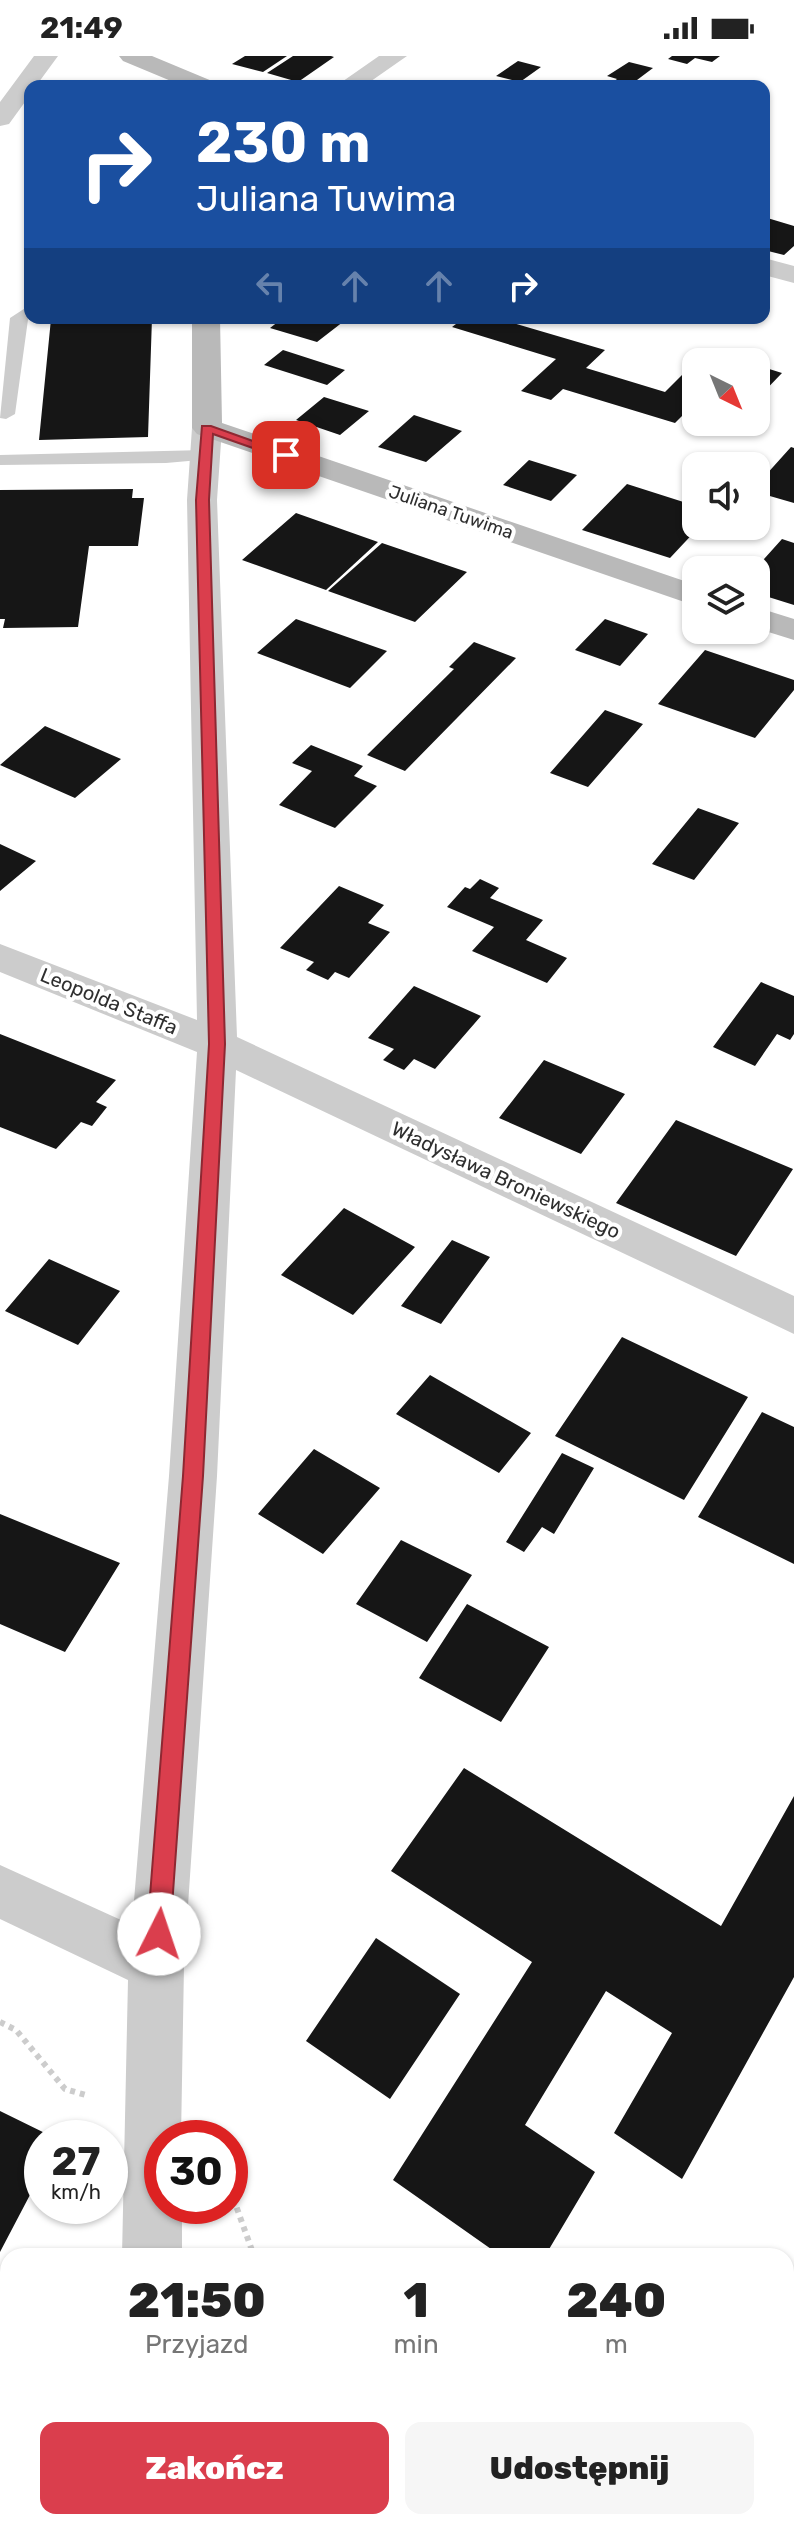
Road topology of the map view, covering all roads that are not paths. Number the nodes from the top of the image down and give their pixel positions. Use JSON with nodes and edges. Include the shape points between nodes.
{"nodes":[{"id":1,"x":46,"y":56,"type":"edge"},
{"id":2,"x":131,"y":56,"type":"edge"},
{"id":3,"x":395,"y":56,"type":"edge"},
{"id":4,"x":28,"y":80,"type":"edge"},
{"id":5,"x":189,"y":80,"type":"edge"},
{"id":6,"x":357,"y":80,"type":"edge"},
{"id":7,"x":24,"y":86,"type":"edge"},
{"id":8,"x":0,"y":119,"type":"edge"},
{"id":9,"x":770,"y":268,"type":"edge"},
{"id":10,"x":794,"y":275,"type":"edge"},
{"id":11,"x":24,"y":314,"type":"edge"},
{"id":12,"x":206,"y":324,"type":"edge"},
{"id":13,"x":6,"y":414,"type":"dead end"},
{"id":14,"x":206,"y":442,"type":"junction"},
{"id":15,"x":0,"y":460,"type":"edge"},
{"id":16,"x":682,"y":592,"type":"edge"},
{"id":17,"x":770,"y":622,"type":"edge"},
{"id":18,"x":794,"y":630,"type":"edge"},
{"id":19,"x":0,"y":957,"type":"edge"},
{"id":20,"x":217,"y":1044,"type":"junction"},
{"id":21,"x":794,"y":1316,"type":"edge"},
{"id":22,"x":0,"y":1891,"type":"edge"},
{"id":23,"x":156,"y":1965,"type":"junction"},
{"id":24,"x":152,"y":2248,"type":"edge"}],
"edges":[{"from":1,"to":4,"type":"street"},
{"from":2,"to":5,"type":"street"},
{"from":3,"to":6,"type":"street"},
{"from":7,"to":8,"type":"street"},
{"from":9,"to":10,"type":"street"},
{"from":11,"to":13,"type":"lane","via":[[18,318]]},
{"from":12,"to":14,"type":"street"},
{"from":14,"to":15,"type":"lane"},
{"from":14,"to":16,"type":"street","name":"Juliana Tuwima"},
{"from":14,"to":20,"type":"street","via":[[202,500]]},
{"from":17,"to":18,"type":"street"},
{"from":19,"to":20,"type":"street","name":"Leopolda Staffa"},
{"from":20,"to":21,"type":"street","name":"Władysława Broniewskiego"},
{"from":20,"to":23,"type":"street","via":[[193,1476]]},
{"from":22,"to":23,"type":"street"},
{"from":23,"to":24,"type":"street"}]}
